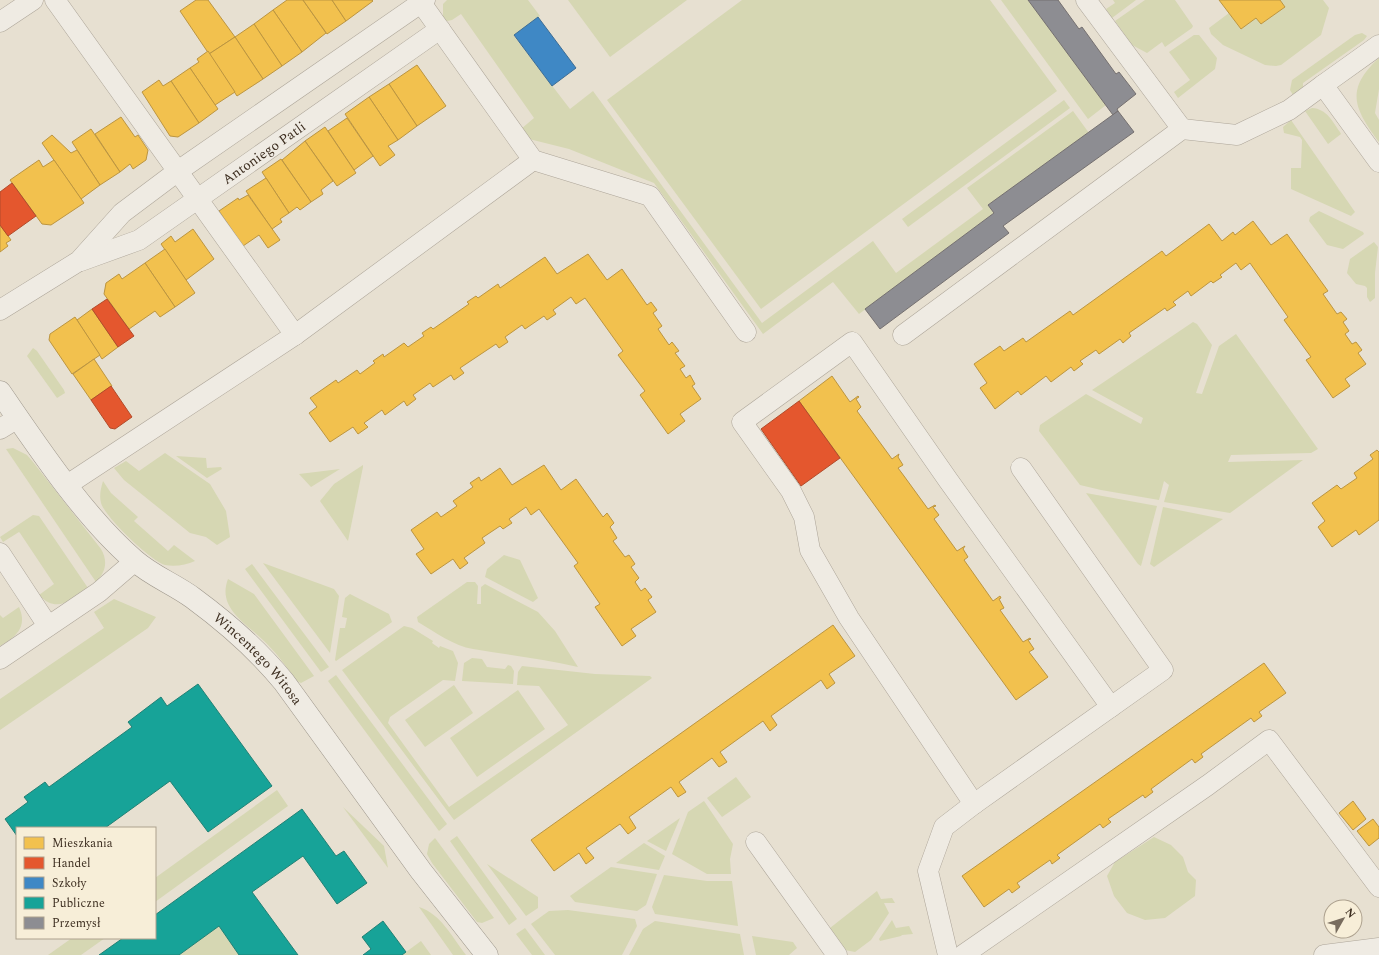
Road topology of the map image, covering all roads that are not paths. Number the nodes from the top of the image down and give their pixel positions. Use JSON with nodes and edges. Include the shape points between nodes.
{"nodes":[{"id":1,"x":33,"y":0,"type":"edge"},
{"id":2,"x":56,"y":0,"type":"edge"},
{"id":3,"x":1086,"y":0,"type":"edge"},
{"id":4,"x":422,"y":1,"type":"edge"},
{"id":5,"x":0,"y":22,"type":"edge"},
{"id":6,"x":440,"y":29,"type":"junction"},
{"id":7,"x":1379,"y":46,"type":"edge"},
{"id":8,"x":1323,"y":85,"type":"junction"},
{"id":9,"x":1182,"y":129,"type":"junction"},
{"id":10,"x":532,"y":160,"type":"junction"},
{"id":11,"x":1379,"y":162,"type":"edge"},
{"id":12,"x":178,"y":171,"type":"junction"},
{"id":13,"x":198,"y":199,"type":"junction"},
{"id":14,"x":79,"y":261,"type":"junction"},
{"id":15,"x":0,"y":310,"type":"edge"},
{"id":16,"x":746,"y":332,"type":"dead end"},
{"id":17,"x":295,"y":335,"type":"junction"},
{"id":18,"x":903,"y":335,"type":"dead end"},
{"id":19,"x":0,"y":392,"type":"edge"},
{"id":20,"x":9,"y":424,"type":"edge"},
{"id":21,"x":1021,"y":468,"type":"dead end"},
{"id":22,"x":67,"y":485,"type":"junction"},
{"id":23,"x":0,"y":553,"type":"edge"},
{"id":24,"x":135,"y":561,"type":"junction"},
{"id":25,"x":48,"y":626,"type":"junction"},
{"id":26,"x":0,"y":659,"type":"edge"},
{"id":27,"x":1111,"y":707,"type":"junction"},
{"id":28,"x":974,"y":804,"type":"junction"},
{"id":29,"x":756,"y":842,"type":"dead end"},
{"id":30,"x":1379,"y":887,"type":"edge"},
{"id":31,"x":1379,"y":948,"type":"edge"},
{"id":32,"x":487,"y":955,"type":"edge"},
{"id":33,"x":837,"y":955,"type":"edge"},
{"id":34,"x":948,"y":955,"type":"edge"},
{"id":35,"x":963,"y":955,"type":"edge"},
{"id":36,"x":1324,"y":955,"type":"edge"}],
"edges":[{"from":1,"to":5,"type":"street"},
{"from":2,"to":12,"type":"street"},
{"from":3,"to":9,"type":"street"},
{"from":4,"to":6,"type":"street"},
{"from":4,"to":12,"type":"street","name":"Antoniego Patli"},
{"from":6,"to":10,"type":"street"},
{"from":6,"to":13,"type":"street","name":"Antoniego Patli"},
{"from":7,"to":8,"type":"street"},
{"from":8,"to":9,"type":"street","via":[[1289,110],[1237,135]]},
{"from":8,"to":11,"type":"street"},
{"from":9,"to":18,"type":"street"},
{"from":10,"to":16,"type":"street","via":[[650,196]]},
{"from":10,"to":17,"type":"street"},
{"from":12,"to":13,"type":"street"},
{"from":12,"to":14,"type":"street","name":"Antoniego Patli","via":[[122,213]]},
{"from":13,"to":14,"type":"street","name":"Antoniego Patli","via":[[139,240]]},
{"from":13,"to":17,"type":"street"},
{"from":14,"to":15,"type":"street","name":"Antoniego Patli"},
{"from":17,"to":22,"type":"street"},
{"from":19,"to":20,"type":"street","name":"Wincentego Witosa"},
{"from":20,"to":22,"type":"street","name":"Wincentego Witosa"},
{"from":21,"to":27,"type":"street","via":[[1163,670]]},
{"from":22,"to":24,"type":"street","name":"Wincentego Witosa","via":[[111,539]]},
{"from":23,"to":25,"type":"street"},
{"from":24,"to":25,"type":"street","via":[[100,592]]},
{"from":24,"to":32,"type":"street","name":"Wincentego Witosa","via":[[191,597],[239,634],[262,656],[284,682],[421,871]]},
{"from":25,"to":26,"type":"street"},
{"from":27,"to":28,"type":"street"},
{"from":27,"to":28,"type":"street","via":[[975,519],[852,342],[742,422],[791,491],[804,517],[810,550],[849,618]]},
{"from":28,"to":34,"type":"street","via":[[944,828],[928,871]]},
{"from":29,"to":33,"type":"street"},
{"from":30,"to":35,"type":"street","via":[[1269,740]]},
{"from":31,"to":36,"type":"street"}]}
